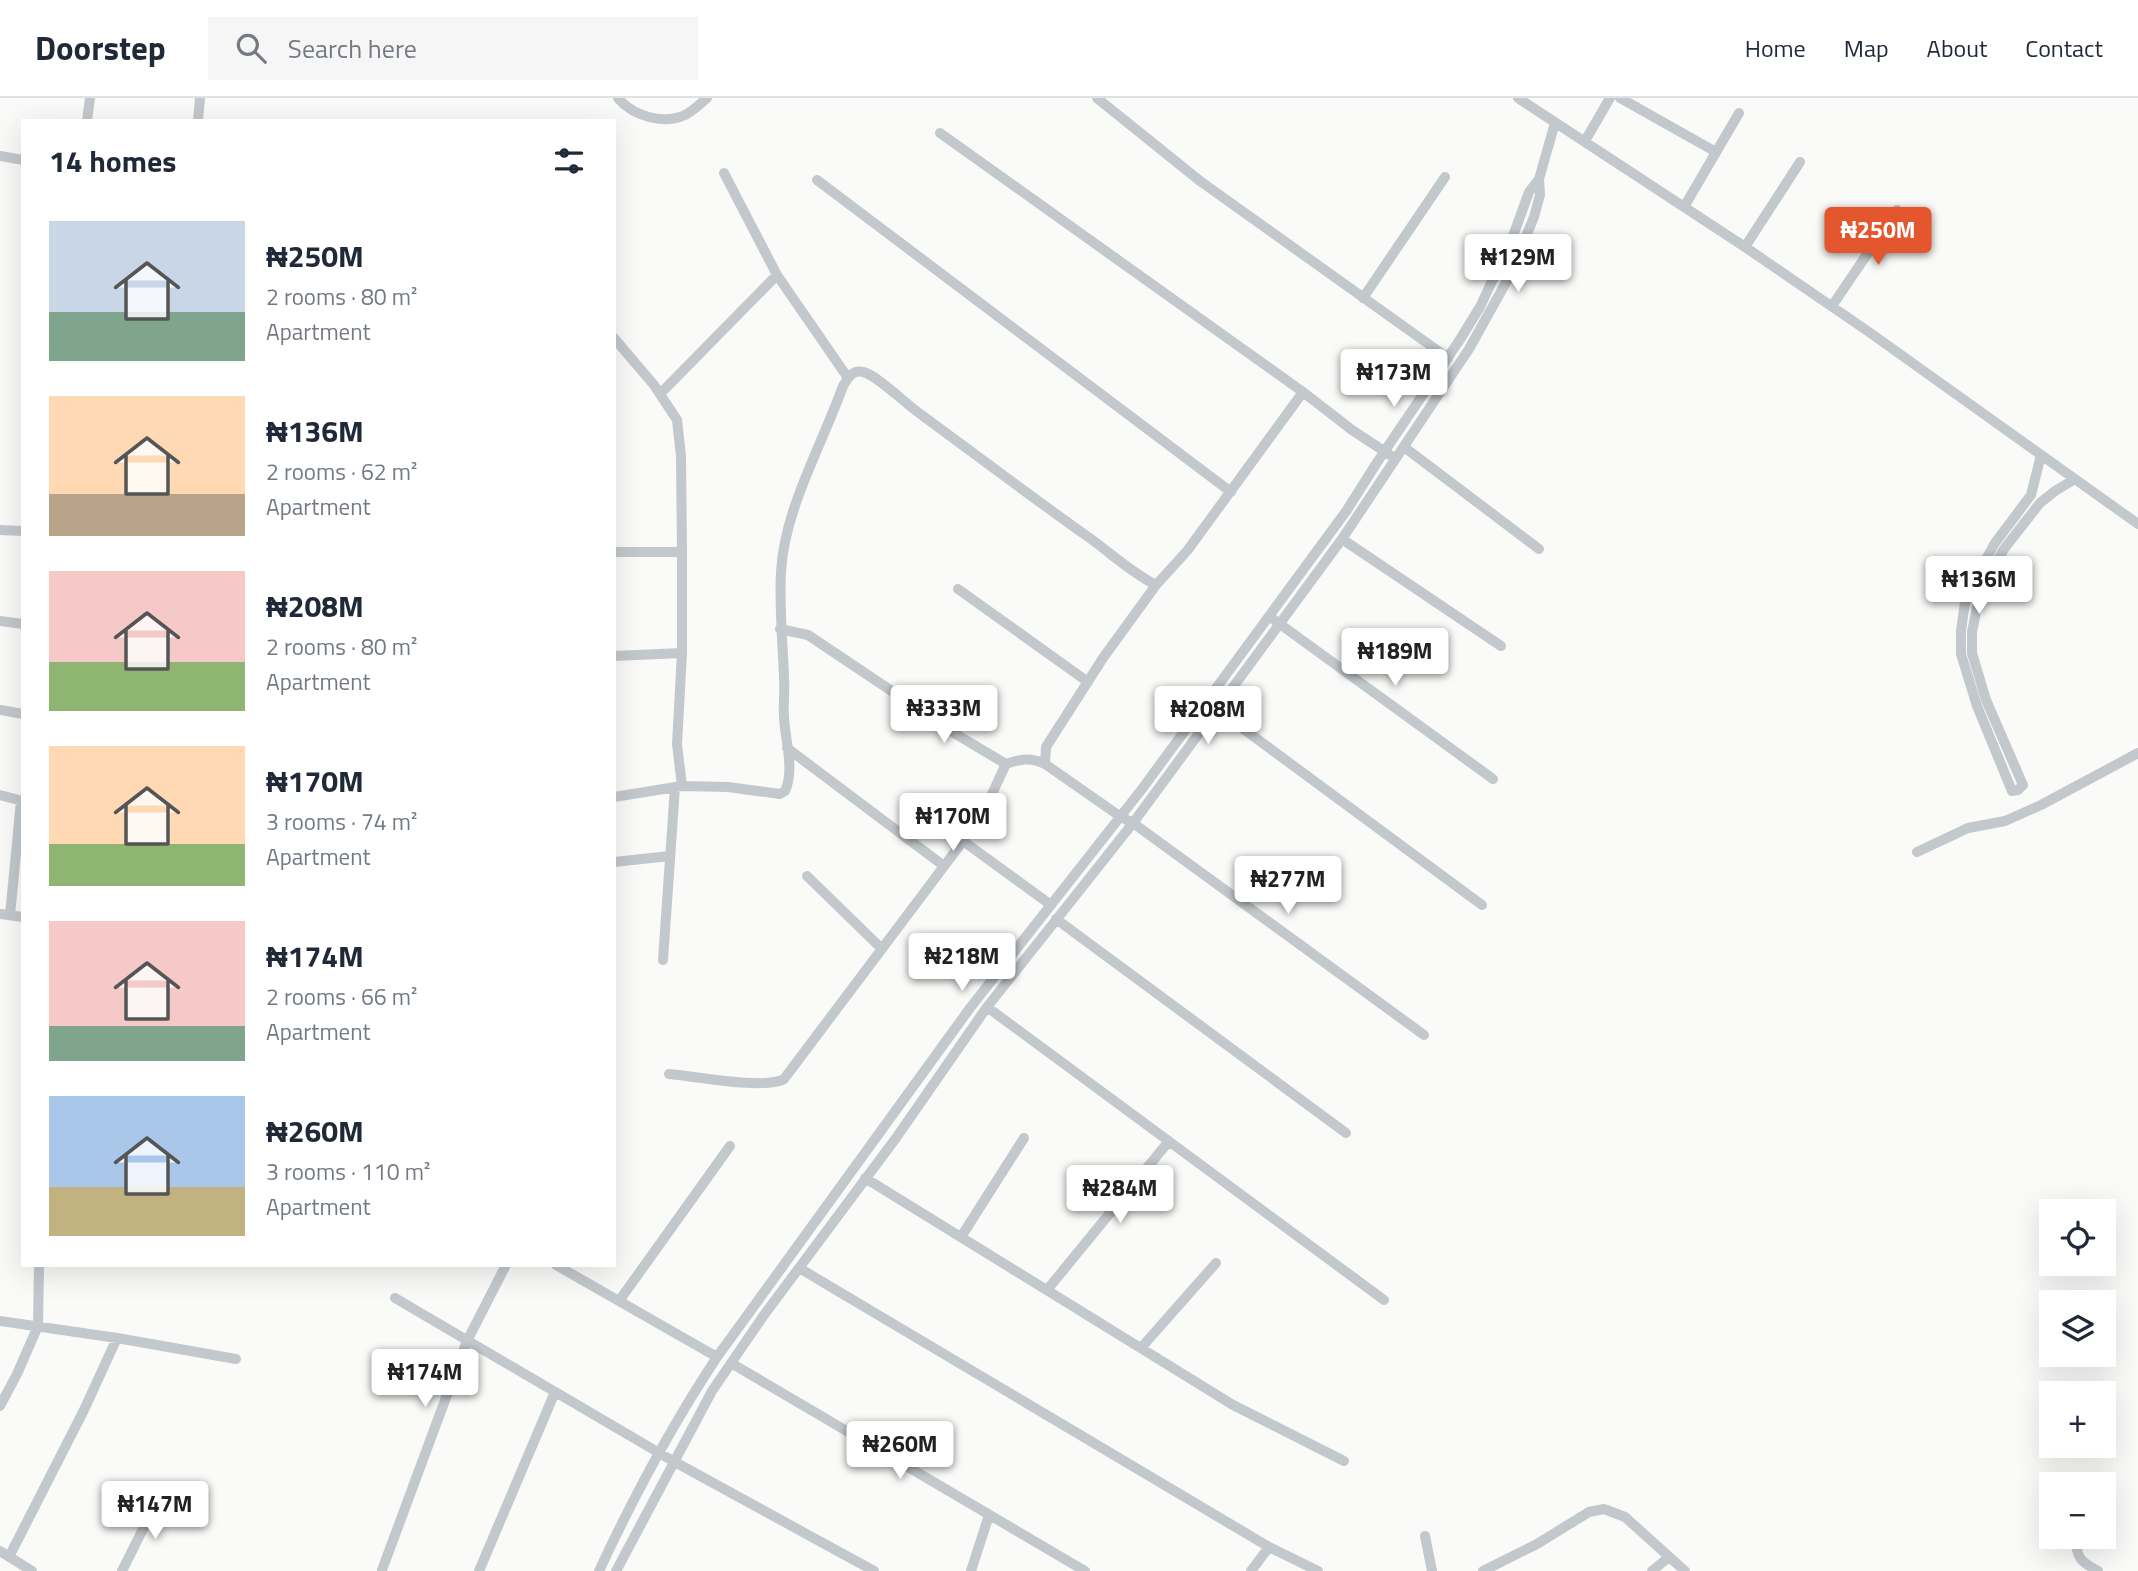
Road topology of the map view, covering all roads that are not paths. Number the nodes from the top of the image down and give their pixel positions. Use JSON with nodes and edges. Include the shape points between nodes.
{"nodes":[{"id":1,"x":90,"y":98,"type":"edge"},
{"id":2,"x":200,"y":98,"type":"edge"},
{"id":3,"x":618,"y":98,"type":"edge"},
{"id":4,"x":707,"y":98,"type":"edge"},
{"id":5,"x":1097,"y":98,"type":"edge"},
{"id":6,"x":1518,"y":98,"type":"edge"},
{"id":7,"x":1610,"y":98,"type":"edge"},
{"id":8,"x":1620,"y":98,"type":"edge"},
{"id":9,"x":1739,"y":113,"type":"dead end"},
{"id":10,"x":87,"y":119,"type":"edge"},
{"id":11,"x":198,"y":119,"type":"edge"},
{"id":12,"x":1555,"y":123,"type":"junction"},
{"id":13,"x":940,"y":134,"type":"dead end"},
{"id":14,"x":1585,"y":141,"type":"junction"},
{"id":15,"x":1716,"y":152,"type":"junction"},
{"id":16,"x":0,"y":156,"type":"edge"},
{"id":17,"x":21,"y":160,"type":"edge"},
{"id":18,"x":1800,"y":163,"type":"dead end"},
{"id":19,"x":724,"y":173,"type":"dead end"},
{"id":20,"x":1445,"y":177,"type":"dead end"},
{"id":21,"x":1539,"y":179,"type":"junction"},
{"id":22,"x":817,"y":180,"type":"dead end"},
{"id":23,"x":1684,"y":206,"type":"junction"},
{"id":24,"x":1898,"y":210,"type":"dead end"},
{"id":25,"x":1745,"y":247,"type":"junction"},
{"id":26,"x":777,"y":275,"type":"junction"},
{"id":27,"x":1363,"y":298,"type":"junction"},
{"id":28,"x":1832,"y":306,"type":"junction"},
{"id":29,"x":616,"y":340,"type":"edge"},
{"id":30,"x":1448,"y":358,"type":"junction"},
{"id":31,"x":848,"y":378,"type":"junction"},
{"id":32,"x":1303,"y":392,"type":"junction"},
{"id":33,"x":660,"y":394,"type":"junction"},
{"id":34,"x":1404,"y":447,"type":"junction"},
{"id":35,"x":1385,"y":452,"type":"junction"},
{"id":36,"x":2041,"y":455,"type":"junction"},
{"id":37,"x":1396,"y":459,"type":"junction"},
{"id":38,"x":2075,"y":479,"type":"junction"},
{"id":39,"x":1231,"y":492,"type":"junction"},
{"id":40,"x":2138,"y":524,"type":"edge"},
{"id":41,"x":0,"y":530,"type":"edge"},
{"id":42,"x":21,"y":531,"type":"edge"},
{"id":43,"x":1342,"y":539,"type":"junction"},
{"id":44,"x":1539,"y":549,"type":"dead end"},
{"id":45,"x":616,"y":552,"type":"edge"},
{"id":46,"x":682,"y":552,"type":"junction"},
{"id":47,"x":1980,"y":581,"type":"junction"},
{"id":48,"x":1156,"y":585,"type":"junction"},
{"id":49,"x":958,"y":589,"type":"dead end"},
{"id":50,"x":1268,"y":616,"type":"junction"},
{"id":51,"x":0,"y":621,"type":"edge"},
{"id":52,"x":1279,"y":623,"type":"junction"},
{"id":53,"x":21,"y":624,"type":"edge"},
{"id":54,"x":780,"y":629,"type":"junction"},
{"id":55,"x":1501,"y":646,"type":"dead end"},
{"id":56,"x":682,"y":653,"type":"junction"},
{"id":57,"x":616,"y":656,"type":"edge"},
{"id":58,"x":1087,"y":682,"type":"junction"},
{"id":59,"x":1206,"y":701,"type":"junction"},
{"id":60,"x":1981,"y":703,"type":"junction"},
{"id":61,"x":0,"y":709,"type":"edge"},
{"id":62,"x":1217,"y":709,"type":"junction"},
{"id":63,"x":21,"y":714,"type":"edge"},
{"id":64,"x":787,"y":748,"type":"junction"},
{"id":65,"x":2138,"y":753,"type":"edge"},
{"id":66,"x":1006,"y":764,"type":"junction"},
{"id":67,"x":1045,"y":764,"type":"junction"},
{"id":68,"x":1493,"y":779,"type":"dead end"},
{"id":69,"x":679,"y":786,"type":"junction"},
{"id":70,"x":0,"y":795,"type":"edge"},
{"id":71,"x":616,"y":797,"type":"edge"},
{"id":72,"x":21,"y":801,"type":"edge"},
{"id":73,"x":21,"y":808,"type":"edge"},
{"id":74,"x":1121,"y":817,"type":"junction"},
{"id":75,"x":1133,"y":823,"type":"junction"},
{"id":76,"x":963,"y":841,"type":"junction"},
{"id":77,"x":1917,"y":852,"type":"dead end"},
{"id":78,"x":670,"y":856,"type":"junction"},
{"id":79,"x":616,"y":862,"type":"edge"},
{"id":80,"x":944,"y":866,"type":"junction"},
{"id":81,"x":807,"y":876,"type":"dead end"},
{"id":82,"x":1051,"y":905,"type":"junction"},
{"id":83,"x":1482,"y":905,"type":"dead end"},
{"id":84,"x":5,"y":915,"type":"edge"},
{"id":85,"x":1056,"y":919,"type":"junction"},
{"id":86,"x":881,"y":949,"type":"junction"},
{"id":87,"x":663,"y":960,"type":"dead end"},
{"id":88,"x":987,"y":1007,"type":"junction"},
{"id":89,"x":1424,"y":1035,"type":"dead end"},
{"id":90,"x":669,"y":1073,"type":"dead end"},
{"id":91,"x":1346,"y":1133,"type":"dead end"},
{"id":92,"x":1024,"y":1138,"type":"dead end"},
{"id":93,"x":1169,"y":1141,"type":"junction"},
{"id":94,"x":730,"y":1146,"type":"dead end"},
{"id":95,"x":868,"y":1150,"type":"junction"},
{"id":96,"x":880,"y":1159,"type":"junction"},
{"id":97,"x":865,"y":1178,"type":"junction"},
{"id":98,"x":961,"y":1237,"type":"junction"},
{"id":99,"x":1216,"y":1263,"type":"dead end"},
{"id":100,"x":39,"y":1267,"type":"edge"},
{"id":101,"x":505,"y":1267,"type":"edge"},
{"id":102,"x":560,"y":1267,"type":"edge"},
{"id":103,"x":799,"y":1268,"type":"junction"},
{"id":104,"x":1046,"y":1290,"type":"junction"},
{"id":105,"x":395,"y":1298,"type":"dead end"},
{"id":106,"x":1384,"y":1300,"type":"dead end"},
{"id":107,"x":619,"y":1301,"type":"junction"},
{"id":108,"x":753,"y":1307,"type":"junction"},
{"id":109,"x":764,"y":1315,"type":"junction"},
{"id":110,"x":0,"y":1321,"type":"edge"},
{"id":111,"x":38,"y":1326,"type":"junction"},
{"id":112,"x":117,"y":1338,"type":"junction"},
{"id":113,"x":467,"y":1341,"type":"junction"},
{"id":114,"x":1141,"y":1348,"type":"junction"},
{"id":115,"x":717,"y":1357,"type":"junction"},
{"id":116,"x":236,"y":1359,"type":"dead end"},
{"id":117,"x":731,"y":1363,"type":"junction"},
{"id":118,"x":555,"y":1392,"type":"junction"},
{"id":119,"x":0,"y":1406,"type":"edge"},
{"id":120,"x":660,"y":1453,"type":"junction"},
{"id":121,"x":673,"y":1461,"type":"junction"},
{"id":122,"x":1344,"y":1461,"type":"dead end"},
{"id":123,"x":159,"y":1497,"type":"dead end"},
{"id":124,"x":989,"y":1515,"type":"junction"},
{"id":125,"x":1425,"y":1536,"type":"dead end"},
{"id":126,"x":1269,"y":1546,"type":"junction"},
{"id":127,"x":2076,"y":1549,"type":"edge"},
{"id":128,"x":607,"y":1553,"type":"junction"},
{"id":129,"x":4,"y":1554,"type":"edge"},
{"id":130,"x":1669,"y":1556,"type":"junction"},
{"id":131,"x":618,"y":1566,"type":"edge"},
{"id":132,"x":382,"y":1570,"type":"edge"},
{"id":133,"x":33,"y":1571,"type":"edge"},
{"id":134,"x":122,"y":1571,"type":"edge"},
{"id":135,"x":479,"y":1571,"type":"edge"},
{"id":136,"x":598,"y":1571,"type":"edge"},
{"id":137,"x":874,"y":1571,"type":"edge"},
{"id":138,"x":971,"y":1571,"type":"edge"},
{"id":139,"x":1085,"y":1571,"type":"edge"},
{"id":140,"x":1251,"y":1571,"type":"edge"},
{"id":141,"x":1318,"y":1571,"type":"edge"},
{"id":142,"x":1432,"y":1571,"type":"edge"},
{"id":143,"x":1483,"y":1571,"type":"edge"},
{"id":144,"x":1652,"y":1571,"type":"edge"},
{"id":145,"x":1685,"y":1571,"type":"edge"},
{"id":146,"x":2098,"y":1571,"type":"edge"}],
"edges":[{"from":1,"to":10,"type":"street"},
{"from":2,"to":11,"type":"street"},
{"from":3,"to":4,"type":"street","via":[[632,111],[669,119],[685,115]]},
{"from":5,"to":27,"type":"street","via":[[1200,181]]},
{"from":6,"to":12,"type":"street"},
{"from":7,"to":14,"type":"street"},
{"from":8,"to":15,"type":"street"},
{"from":9,"to":15,"type":"street"},
{"from":12,"to":14,"type":"street"},
{"from":12,"to":21,"type":"street"},
{"from":13,"to":32,"type":"street"},
{"from":14,"to":23,"type":"street"},
{"from":15,"to":23,"type":"street"},
{"from":16,"to":17,"type":"street"},
{"from":18,"to":25,"type":"street"},
{"from":19,"to":26,"type":"street"},
{"from":20,"to":27,"type":"street"},
{"from":21,"to":30,"type":"street","via":[[1529,192],[1492,284]]},
{"from":21,"to":34,"type":"street","via":[[1539,202],[1509,277],[1469,349]]},
{"from":22,"to":39,"type":"street"},
{"from":23,"to":25,"type":"street"},
{"from":24,"to":28,"type":"street"},
{"from":25,"to":28,"type":"street"},
{"from":26,"to":31,"type":"street"},
{"from":26,"to":33,"type":"street"},
{"from":27,"to":30,"type":"street"},
{"from":28,"to":36,"type":"street"},
{"from":29,"to":33,"type":"street"},
{"from":30,"to":35,"type":"street"},
{"from":31,"to":48,"type":"street","via":[[865,372],[874,378]]},
{"from":31,"to":54,"type":"street","via":[[786,537]]},
{"from":32,"to":35,"type":"street"},
{"from":32,"to":39,"type":"street"},
{"from":33,"to":46,"type":"street","via":[[677,420],[680,437]]},
{"from":34,"to":37,"type":"street"},
{"from":34,"to":44,"type":"street"},
{"from":35,"to":37,"type":"street"},
{"from":35,"to":50,"type":"street"},
{"from":36,"to":38,"type":"street"},
{"from":36,"to":47,"type":"street","via":[[2031,495],[1995,543]]},
{"from":37,"to":43,"type":"street"},
{"from":38,"to":40,"type":"street"},
{"from":38,"to":47,"type":"street","via":[[2040,503]]},
{"from":39,"to":48,"type":"street"},
{"from":41,"to":42,"type":"street"},
{"from":43,"to":52,"type":"street"},
{"from":43,"to":55,"type":"street"},
{"from":45,"to":46,"type":"street"},
{"from":46,"to":56,"type":"street"},
{"from":47,"to":60,"type":"street","via":[[1965,602],[1961,631]]},
{"from":48,"to":58,"type":"street"},
{"from":49,"to":58,"type":"street"},
{"from":50,"to":52,"type":"street"},
{"from":50,"to":59,"type":"street"},
{"from":51,"to":53,"type":"street"},
{"from":52,"to":62,"type":"street"},
{"from":52,"to":68,"type":"street"},
{"from":54,"to":64,"type":"street"},
{"from":54,"to":66,"type":"street","via":[[808,635]]},
{"from":56,"to":57,"type":"street"},
{"from":56,"to":69,"type":"street"},
{"from":58,"to":67,"type":"street","via":[[1045,747]]},
{"from":59,"to":62,"type":"street"},
{"from":59,"to":74,"type":"street"},
{"from":60,"to":60,"type":"street","via":[[2023,785],[2018,790],[2012,791]]},
{"from":61,"to":63,"type":"street"},
{"from":62,"to":75,"type":"street"},
{"from":62,"to":83,"type":"street"},
{"from":64,"to":69,"type":"street","via":[[790,774],[780,794]]},
{"from":64,"to":80,"type":"street"},
{"from":65,"to":77,"type":"street","via":[[2041,805],[2005,821],[1968,828]]},
{"from":66,"to":67,"type":"street","via":[[1022,759]]},
{"from":66,"to":76,"type":"street"},
{"from":67,"to":74,"type":"street"},
{"from":69,"to":71,"type":"street"},
{"from":69,"to":78,"type":"street"},
{"from":70,"to":72,"type":"street"},
{"from":73,"to":84,"type":"street"},
{"from":74,"to":75,"type":"street"},
{"from":74,"to":82,"type":"street"},
{"from":75,"to":85,"type":"street"},
{"from":75,"to":89,"type":"street"},
{"from":76,"to":80,"type":"street"},
{"from":76,"to":82,"type":"street"},
{"from":78,"to":79,"type":"street"},
{"from":78,"to":87,"type":"street"},
{"from":80,"to":86,"type":"street"},
{"from":81,"to":86,"type":"street"},
{"from":82,"to":95,"type":"street"},
{"from":85,"to":88,"type":"street"},
{"from":85,"to":91,"type":"street"},
{"from":86,"to":90,"type":"street","via":[[779,1082]]},
{"from":88,"to":93,"type":"street"},
{"from":88,"to":96,"type":"street"},
{"from":92,"to":98,"type":"street"},
{"from":93,"to":104,"type":"street"},
{"from":93,"to":106,"type":"street"},
{"from":94,"to":107,"type":"street"},
{"from":95,"to":96,"type":"street"},
{"from":95,"to":108,"type":"street"},
{"from":96,"to":97,"type":"street"},
{"from":97,"to":98,"type":"street"},
{"from":97,"to":103,"type":"street"},
{"from":98,"to":104,"type":"street"},
{"from":99,"to":114,"type":"street"},
{"from":100,"to":111,"type":"street"},
{"from":101,"to":113,"type":"street"},
{"from":102,"to":107,"type":"street"},
{"from":103,"to":109,"type":"street"},
{"from":103,"to":126,"type":"street"},
{"from":104,"to":114,"type":"street"},
{"from":105,"to":113,"type":"street"},
{"from":107,"to":115,"type":"street"},
{"from":108,"to":109,"type":"street"},
{"from":108,"to":115,"type":"street"},
{"from":109,"to":117,"type":"street"},
{"from":110,"to":111,"type":"street"},
{"from":111,"to":112,"type":"street"},
{"from":111,"to":119,"type":"street"},
{"from":112,"to":116,"type":"street"},
{"from":112,"to":129,"type":"street","via":[[84,1410]]},
{"from":113,"to":118,"type":"street"},
{"from":113,"to":132,"type":"street"},
{"from":114,"to":122,"type":"street","via":[[1233,1405]]},
{"from":115,"to":120,"type":"street"},
{"from":117,"to":121,"type":"street"},
{"from":117,"to":124,"type":"street"},
{"from":118,"to":120,"type":"street"},
{"from":118,"to":135,"type":"street"},
{"from":120,"to":121,"type":"street"},
{"from":120,"to":128,"type":"street"},
{"from":121,"to":131,"type":"street"},
{"from":121,"to":137,"type":"street"},
{"from":123,"to":134,"type":"street"},
{"from":124,"to":138,"type":"street"},
{"from":124,"to":139,"type":"street"},
{"from":125,"to":142,"type":"street"},
{"from":126,"to":140,"type":"street"},
{"from":126,"to":141,"type":"street"},
{"from":127,"to":146,"type":"street","via":[[2081,1561]]},
{"from":128,"to":131,"type":"street"},
{"from":128,"to":136,"type":"street"},
{"from":129,"to":133,"type":"street"},
{"from":130,"to":143,"type":"street","via":[[1625,1517],[1604,1509],[1589,1512]]},
{"from":130,"to":144,"type":"street"},
{"from":130,"to":145,"type":"street"}]}
